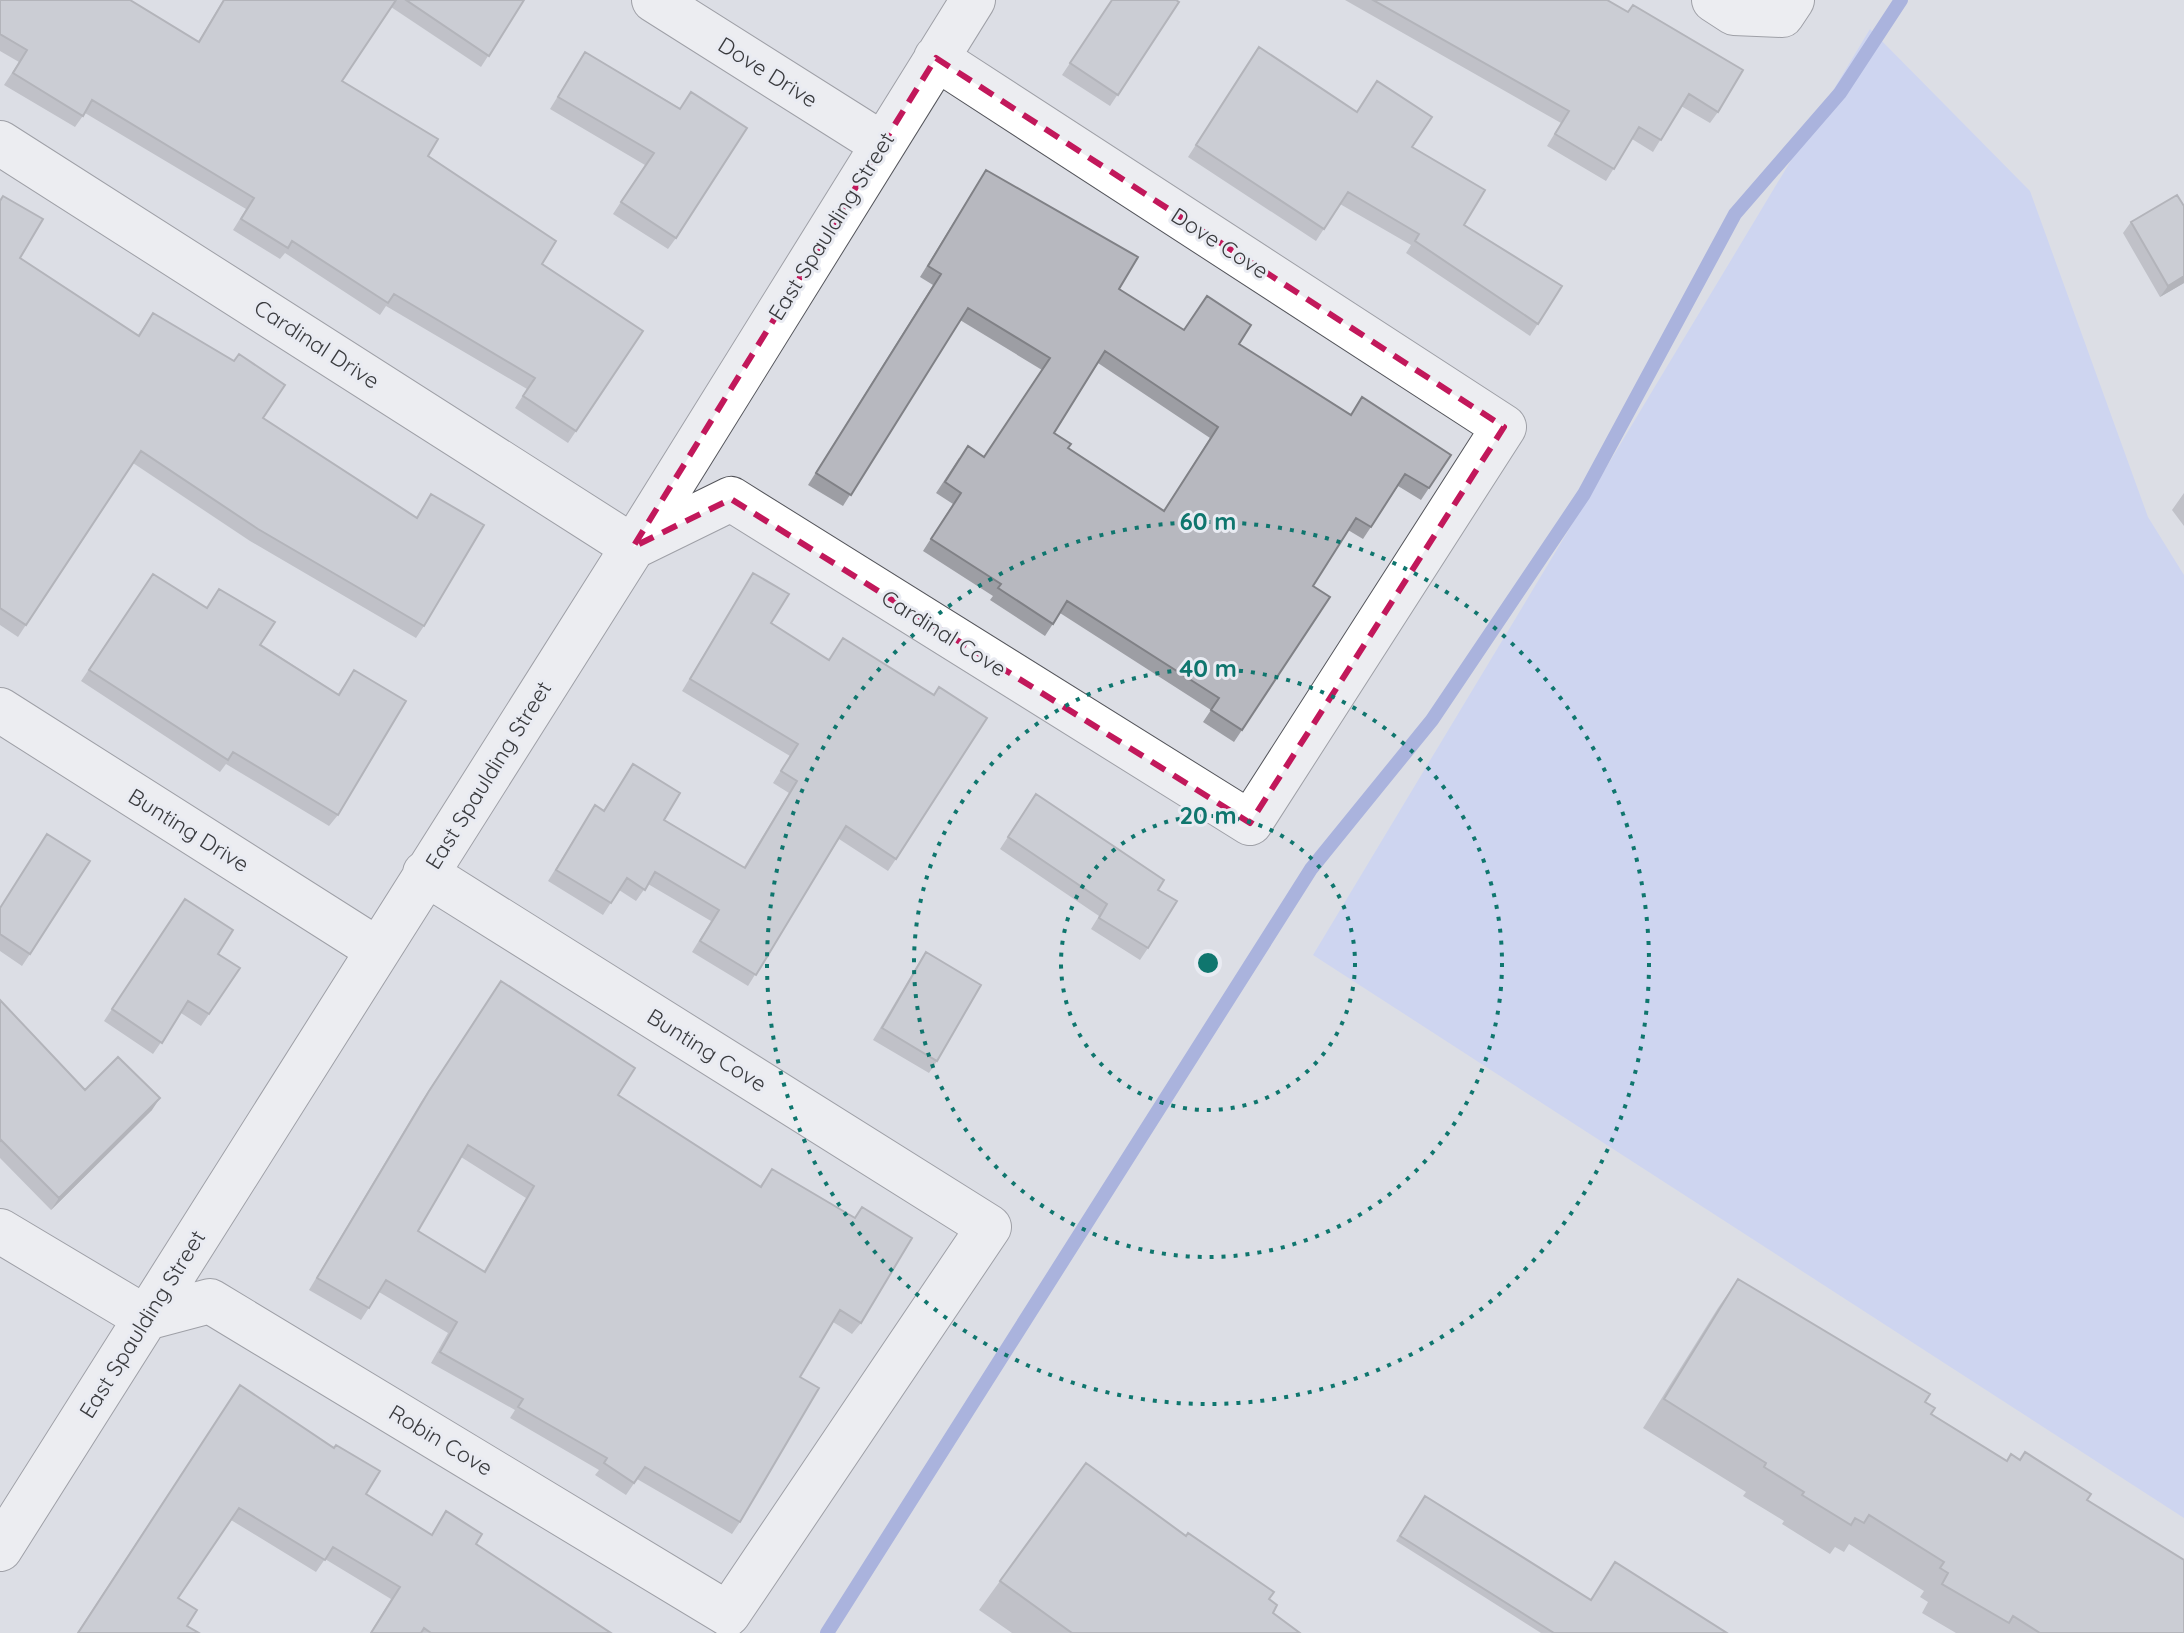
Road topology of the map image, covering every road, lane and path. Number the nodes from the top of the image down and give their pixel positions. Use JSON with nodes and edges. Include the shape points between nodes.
{"nodes":[{"id":1,"x":654,"y":0,"type":"edge"},
{"id":2,"x":973,"y":0,"type":"edge"},
{"id":3,"x":1714,"y":0,"type":"edge"},
{"id":4,"x":1787,"y":8,"type":"edge"},
{"id":5,"x":936,"y":58,"type":"junction"},
{"id":6,"x":0,"y":143,"type":"edge"},
{"id":7,"x":882,"y":144,"type":"junction"},
{"id":8,"x":633,"y":547,"type":"junction"},
{"id":9,"x":0,"y":710,"type":"edge"},
{"id":10,"x":1250,"y":823,"type":"joint"},
{"id":11,"x":425,"y":873,"type":"junction"},
{"id":12,"x":378,"y":950,"type":"junction"},
{"id":13,"x":0,"y":1231,"type":"edge"},
{"id":14,"x":146,"y":1318,"type":"junction"},
{"id":15,"x":0,"y":1549,"type":"edge"},
{"id":16,"x":728,"y":1614,"type":"joint"}],
"edges":[{"from":1,"to":7,"type":"street","name":"Dove Drive"},
{"from":2,"to":5,"type":"street","name":"East Spaulding Street"},
{"from":3,"to":4,"type":"street","via":[[1734,13]]},
{"from":5,"to":7,"type":"street","name":"East Spaulding Street"},
{"from":5,"to":10,"type":"street","name":"Dove Cove","via":[[1504,427]]},
{"from":6,"to":8,"type":"street","name":"Cardinal Drive"},
{"from":7,"to":8,"type":"street","name":"East Spaulding Street"},
{"from":8,"to":10,"type":"street","name":"Cardinal Cove","via":[[731,499]]},
{"from":8,"to":11,"type":"street","name":"East Spaulding Street"},
{"from":9,"to":12,"type":"street","name":"Bunting Drive"},
{"from":11,"to":12,"type":"street","name":"East Spaulding Street"},
{"from":11,"to":16,"type":"street","name":"Bunting Cove","via":[[989,1227]]},
{"from":12,"to":14,"type":"street","name":"East Spaulding Street"},
{"from":13,"to":14,"type":"street"},
{"from":14,"to":15,"type":"street","name":"East Spaulding Street"},
{"from":14,"to":16,"type":"street","name":"Robin Cove","via":[[210,1301]]}]}
